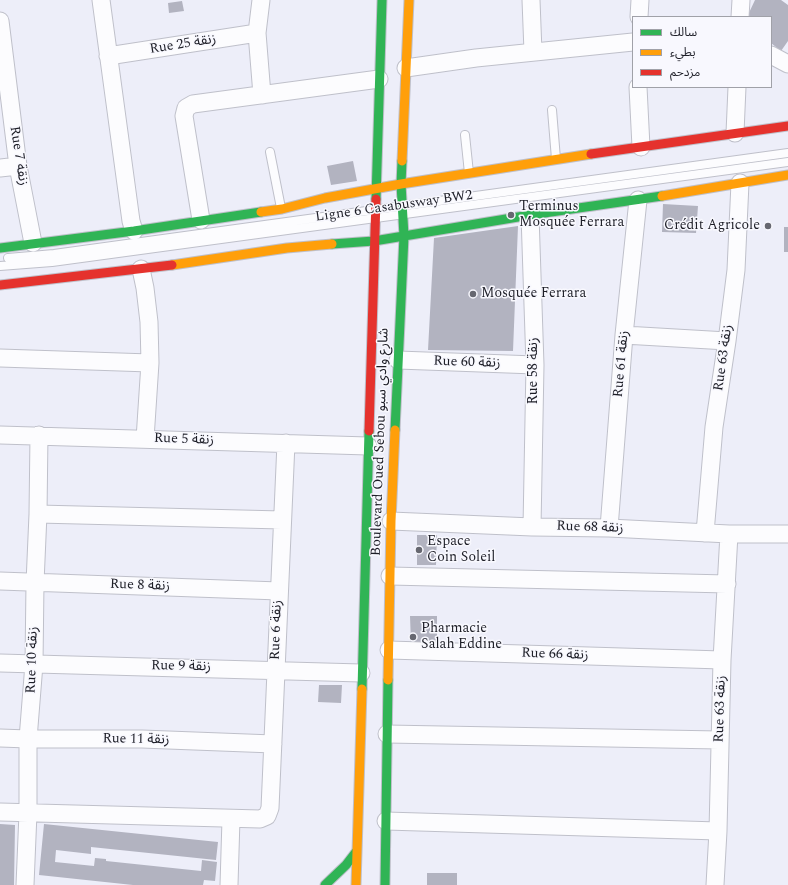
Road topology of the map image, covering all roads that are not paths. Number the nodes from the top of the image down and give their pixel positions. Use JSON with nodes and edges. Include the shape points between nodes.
{"nodes":[{"id":1,"x":101,"y":0,"type":"edge"},
{"id":2,"x":261,"y":0,"type":"edge"},
{"id":3,"x":382,"y":0,"type":"edge"},
{"id":4,"x":409,"y":0,"type":"edge"},
{"id":5,"x":531,"y":0,"type":"edge"},
{"id":6,"x":640,"y":0,"type":"edge"},
{"id":7,"x":741,"y":0,"type":"edge"},
{"id":8,"x":639,"y":16,"type":"edge"},
{"id":9,"x":740,"y":16,"type":"edge"},
{"id":10,"x":0,"y":21,"type":"edge"},
{"id":11,"x":257,"y":33,"type":"junction"},
{"id":12,"x":632,"y":42,"type":"edge"},
{"id":13,"x":533,"y":52,"type":"junction"},
{"id":14,"x":108,"y":56,"type":"junction"},
{"id":15,"x":772,"y":56,"type":"edge"},
{"id":16,"x":788,"y":64,"type":"edge"},
{"id":17,"x":406,"y":68,"type":"junction"},
{"id":18,"x":379,"y":79,"type":"junction"},
{"id":19,"x":638,"y":88,"type":"edge"},
{"id":20,"x":737,"y":88,"type":"edge"},
{"id":21,"x":262,"y":95,"type":"junction"},
{"id":22,"x":552,"y":110,"type":"dead end"},
{"id":23,"x":788,"y":126,"type":"edge"},
{"id":24,"x":735,"y":133,"type":"junction"},
{"id":25,"x":465,"y":135,"type":"dead end"},
{"id":26,"x":641,"y":147,"type":"junction"},
{"id":27,"x":270,"y":152,"type":"dead end"},
{"id":28,"x":788,"y":153,"type":"edge"},
{"id":29,"x":556,"y":159,"type":"junction"},
{"id":30,"x":788,"y":162,"type":"edge"},
{"id":31,"x":18,"y":166,"type":"junction"},
{"id":32,"x":0,"y":168,"type":"edge"},
{"id":33,"x":470,"y":174,"type":"junction"},
{"id":34,"x":788,"y":175,"type":"edge"},
{"id":35,"x":740,"y":183,"type":"junction"},
{"id":36,"x":401,"y":184,"type":"junction"},
{"id":37,"x":376,"y":188,"type":"junction"},
{"id":38,"x":638,"y":200,"type":"junction"},
{"id":39,"x":282,"y":209,"type":"junction"},
{"id":40,"x":403,"y":210,"type":"junction"},
{"id":41,"x":375,"y":214,"type":"junction"},
{"id":42,"x":530,"y":215,"type":"junction"},
{"id":43,"x":201,"y":220,"type":"junction"},
{"id":44,"x":134,"y":231,"type":"junction"},
{"id":45,"x":404,"y":236,"type":"junction"},
{"id":46,"x":374,"y":241,"type":"junction"},
{"id":47,"x":33,"y":243,"type":"junction"},
{"id":48,"x":0,"y":248,"type":"edge"},
{"id":49,"x":0,"y":258,"type":"edge"},
{"id":50,"x":0,"y":266,"type":"edge"},
{"id":51,"x":141,"y":269,"type":"junction"},
{"id":52,"x":0,"y":285,"type":"edge"},
{"id":53,"x":624,"y":335,"type":"junction"},
{"id":54,"x":727,"y":341,"type":"junction"},
{"id":55,"x":0,"y":358,"type":"edge"},
{"id":56,"x":398,"y":360,"type":"junction"},
{"id":57,"x":150,"y":363,"type":"junction"},
{"id":58,"x":536,"y":365,"type":"junction"},
{"id":59,"x":0,"y":435,"type":"edge"},
{"id":60,"x":39,"y":435,"type":"junction"},
{"id":61,"x":145,"y":439,"type":"junction"},
{"id":62,"x":286,"y":443,"type":"junction"},
{"id":63,"x":368,"y":446,"type":"junction"},
{"id":64,"x":38,"y":514,"type":"junction"},
{"id":65,"x":282,"y":520,"type":"junction"},
{"id":66,"x":391,"y":520,"type":"junction"},
{"id":67,"x":532,"y":527,"type":"junction"},
{"id":68,"x":609,"y":528,"type":"junction"},
{"id":69,"x":705,"y":533,"type":"junction"},
{"id":70,"x":730,"y":534,"type":"junction"},
{"id":71,"x":788,"y":534,"type":"edge"},
{"id":72,"x":390,"y":576,"type":"junction"},
{"id":73,"x":0,"y":581,"type":"edge"},
{"id":74,"x":35,"y":583,"type":"junction"},
{"id":75,"x":728,"y":584,"type":"junction"},
{"id":76,"x":279,"y":591,"type":"junction"},
{"id":77,"x":389,"y":650,"type":"junction"},
{"id":78,"x":722,"y":660,"type":"junction"},
{"id":79,"x":0,"y":662,"type":"edge"},
{"id":80,"x":34,"y":664,"type":"junction"},
{"id":81,"x":276,"y":669,"type":"junction"},
{"id":82,"x":361,"y":672,"type":"junction"},
{"id":83,"x":387,"y":734,"type":"junction"},
{"id":84,"x":0,"y":738,"type":"edge"},
{"id":85,"x":28,"y":739,"type":"junction"},
{"id":86,"x":719,"y":740,"type":"junction"},
{"id":87,"x":273,"y":744,"type":"junction"},
{"id":88,"x":0,"y":812,"type":"edge"},
{"id":89,"x":28,"y":813,"type":"junction"},
{"id":90,"x":231,"y":819,"type":"junction"},
{"id":91,"x":386,"y":821,"type":"junction"},
{"id":92,"x":718,"y":831,"type":"junction"},
{"id":93,"x":356,"y":852,"type":"junction"},
{"id":94,"x":25,"y":885,"type":"edge"},
{"id":95,"x":229,"y":885,"type":"edge"},
{"id":96,"x":325,"y":885,"type":"edge"},
{"id":97,"x":356,"y":885,"type":"edge"},
{"id":98,"x":385,"y":885,"type":"edge"},
{"id":99,"x":715,"y":885,"type":"edge"}],
"edges":[{"from":1,"to":14,"type":"street"},
{"from":2,"to":11,"type":"street"},
{"from":3,"to":18,"type":"street","name":"Boulevard Oued Sebou شارع وادي سبو"},
{"from":4,"to":17,"type":"street","name":"Boulevard Oued Sebou شارع وادي سبو"},
{"from":5,"to":13,"type":"street"},
{"from":6,"to":8,"type":"street"},
{"from":7,"to":9,"type":"street"},
{"from":10,"to":31,"type":"street","name":"Rue 7 زنقة"},
{"from":11,"to":14,"type":"street","name":"Rue 25 زنقة"},
{"from":11,"to":21,"type":"street"},
{"from":12,"to":13,"type":"street"},
{"from":13,"to":17,"type":"street"},
{"from":14,"to":44,"type":"street"},
{"from":15,"to":16,"type":"street"},
{"from":17,"to":36,"type":"street","name":"Boulevard Oued Sebou شارع وادي سبو"},
{"from":18,"to":21,"type":"street"},
{"from":18,"to":37,"type":"street","name":"Boulevard Oued Sebou شارع وادي سبو"},
{"from":19,"to":26,"type":"street"},
{"from":20,"to":24,"type":"street"},
{"from":21,"to":43,"type":"street","via":[[193,104],[186,108],[184,116]]},
{"from":22,"to":29,"type":"lane"},
{"from":23,"to":24,"type":"street"},
{"from":24,"to":26,"type":"street"},
{"from":25,"to":33,"type":"lane"},
{"from":26,"to":29,"type":"street"},
{"from":27,"to":39,"type":"lane"},
{"from":28,"to":40,"type":"lane","name":"Ligne 6 Casabusway BW2"},
{"from":29,"to":33,"type":"street"},
{"from":30,"to":40,"type":"lane","name":"Ligne 6 Casabusway BW2"},
{"from":31,"to":32,"type":"street"},
{"from":31,"to":47,"type":"street","name":"Rue 7 زنقة"},
{"from":33,"to":36,"type":"street"},
{"from":34,"to":35,"type":"street"},
{"from":35,"to":38,"type":"street"},
{"from":35,"to":54,"type":"street","name":"Rue 63 زنقة","via":[[736,270]]},
{"from":36,"to":37,"type":"street"},
{"from":36,"to":40,"type":"street","name":"Boulevard Oued Sebou شارع وادي سبو"},
{"from":37,"to":39,"type":"street"},
{"from":37,"to":41,"type":"street","name":"Boulevard Oued Sebou شارع وادي سبو"},
{"from":38,"to":42,"type":"street"},
{"from":38,"to":53,"type":"street","name":"Rue 61 زنقة"},
{"from":39,"to":43,"type":"street"},
{"from":40,"to":41,"type":"lane","name":"Ligne 6 Casabusway BW2"},
{"from":40,"to":45,"type":"street","name":"Boulevard Oued Sebou شارع وادي سبو"},
{"from":41,"to":46,"type":"street","name":"Boulevard Oued Sebou شارع وادي سبو"},
{"from":41,"to":49,"type":"lane","name":"Ligne 6 Casabusway BW2","via":[[54,254]]},
{"from":41,"to":50,"type":"lane","name":"Ligne 6 Casabusway BW2","via":[[60,260]]},
{"from":42,"to":45,"type":"street"},
{"from":42,"to":58,"type":"street","name":"Rue 58 زنقة"},
{"from":43,"to":44,"type":"street"},
{"from":44,"to":47,"type":"street"},
{"from":45,"to":46,"type":"street"},
{"from":45,"to":56,"type":"street","name":"Boulevard Oued Sebou شارع وادي سبو"},
{"from":46,"to":51,"type":"street","via":[[287,248]]},
{"from":46,"to":63,"type":"street","name":"Boulevard Oued Sebou شارع وادي سبو"},
{"from":47,"to":48,"type":"street"},
{"from":51,"to":52,"type":"street"},
{"from":51,"to":57,"type":"street","via":[[149,322]]},
{"from":53,"to":54,"type":"street"},
{"from":53,"to":68,"type":"street","name":"Rue 61 زنقة"},
{"from":54,"to":69,"type":"street","name":"Rue 63 زنقة","via":[[714,427]]},
{"from":55,"to":57,"type":"street"},
{"from":56,"to":58,"type":"street","name":"Rue 60 زنقة"},
{"from":56,"to":66,"type":"street","name":"Boulevard Oued Sebou شارع وادي سبو"},
{"from":57,"to":61,"type":"street"},
{"from":58,"to":67,"type":"street","name":"Rue 58 زنقة"},
{"from":59,"to":60,"type":"street","name":"Rue 5 زنقة"},
{"from":60,"to":61,"type":"street","name":"Rue 5 زنقة"},
{"from":60,"to":64,"type":"street","name":"Rue 10 زنقة"},
{"from":61,"to":62,"type":"street","name":"Rue 5 زنقة"},
{"from":62,"to":63,"type":"street","name":"Rue 5 زنقة"},
{"from":62,"to":65,"type":"street","name":"Rue 6 زنقة"},
{"from":63,"to":82,"type":"street","name":"Boulevard Oued Sebou شارع وادي سبو"},
{"from":64,"to":65,"type":"street"},
{"from":64,"to":74,"type":"street","name":"Rue 10 زنقة"},
{"from":65,"to":76,"type":"street","name":"Rue 6 زنقة"},
{"from":66,"to":67,"type":"street","name":"Rue 68 زنقة"},
{"from":66,"to":72,"type":"street","name":"Boulevard Oued Sebou شارع وادي سبو"},
{"from":67,"to":68,"type":"street","name":"Rue 68 زنقة"},
{"from":68,"to":69,"type":"street","name":"Rue 68 زنقة"},
{"from":69,"to":70,"type":"street","name":"Rue 68 زنقة"},
{"from":70,"to":71,"type":"street","name":"Rue 68 زنقة"},
{"from":70,"to":75,"type":"street","name":"Rue 63 زنقة"},
{"from":72,"to":75,"type":"street"},
{"from":72,"to":77,"type":"street","name":"Boulevard Oued Sebou شارع وادي سبو"},
{"from":73,"to":74,"type":"street","name":"Rue 8 زنقة"},
{"from":74,"to":76,"type":"street","name":"Rue 8 زنقة"},
{"from":74,"to":80,"type":"street","name":"Rue 10 زنقة"},
{"from":75,"to":78,"type":"street","name":"Rue 63 زنقة"},
{"from":76,"to":81,"type":"street","name":"Rue 6 زنقة"},
{"from":77,"to":78,"type":"street","name":"Rue 66 زنقة"},
{"from":77,"to":83,"type":"street","name":"Boulevard Oued Sebou شارع وادي سبو"},
{"from":78,"to":86,"type":"street","name":"Rue 63 زنقة"},
{"from":79,"to":80,"type":"street","name":"Rue 9 زنقة"},
{"from":80,"to":81,"type":"street","name":"Rue 9 زنقة"},
{"from":80,"to":85,"type":"street","name":"Rue 10 زنقة"},
{"from":81,"to":82,"type":"street","name":"Rue 9 زنقة"},
{"from":81,"to":87,"type":"street","name":"Rue 6 زنقة"},
{"from":82,"to":93,"type":"street","name":"Boulevard Oued Sebou شارع وادي سبو"},
{"from":83,"to":86,"type":"street"},
{"from":83,"to":91,"type":"street","name":"Boulevard Oued Sebou شارع وادي سبو"},
{"from":84,"to":85,"type":"street","name":"Rue 11 زنقة"},
{"from":85,"to":87,"type":"street","name":"Rue 11 زنقة","via":[[142,739]]},
{"from":85,"to":89,"type":"street","name":"Rue 10 زنقة"},
{"from":86,"to":92,"type":"street","name":"Rue 63 زنقة"},
{"from":87,"to":90,"type":"street","name":"Rue 6 زنقة","via":[[270,808],[267,816],[260,819]]},
{"from":88,"to":89,"type":"street"},
{"from":89,"to":90,"type":"street"},
{"from":89,"to":94,"type":"street","name":"Rue 10 زنقة"},
{"from":90,"to":95,"type":"street"},
{"from":91,"to":92,"type":"street"},
{"from":91,"to":98,"type":"street","name":"Boulevard Oued Sebou شارع وادي سبو"},
{"from":92,"to":99,"type":"street","name":"Rue 63 زنقة"},
{"from":93,"to":96,"type":"street"},
{"from":93,"to":97,"type":"street","name":"Boulevard Oued Sebou شارع وادي سبو"}]}
